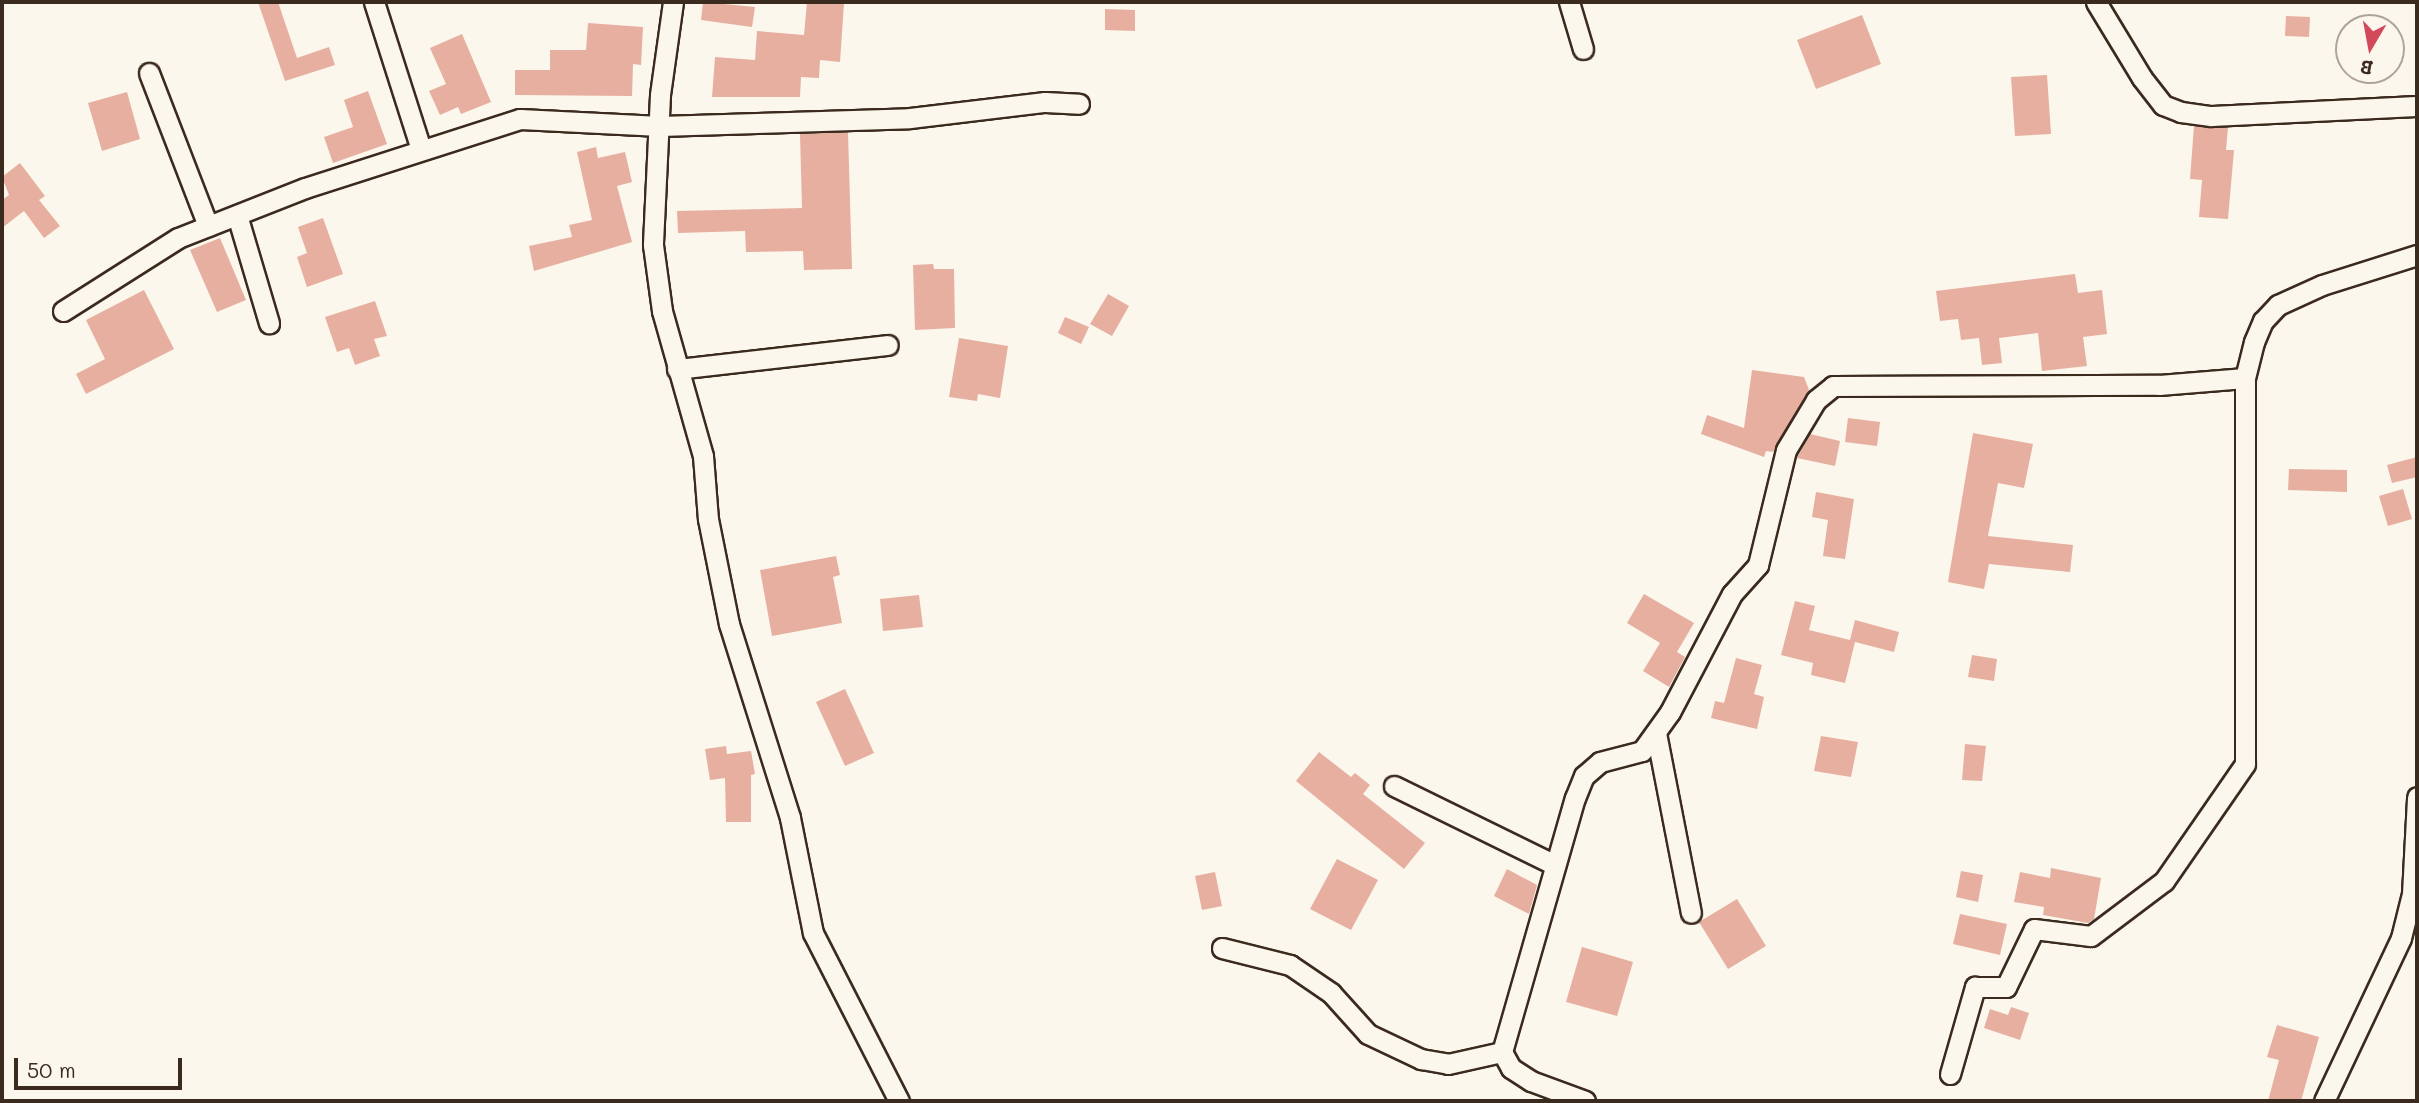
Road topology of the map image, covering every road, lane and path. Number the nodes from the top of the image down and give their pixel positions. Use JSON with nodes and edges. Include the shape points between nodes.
{"nodes":[{"id":1,"x":374,"y":2,"type":"edge"},
{"id":2,"x":673,"y":2,"type":"edge"},
{"id":3,"x":1569,"y":2,"type":"edge"},
{"id":4,"x":2096,"y":2,"type":"edge"},
{"id":5,"x":1583,"y":49,"type":"dead end"},
{"id":6,"x":149,"y":73,"type":"dead end"},
{"id":7,"x":1079,"y":104,"type":"dead end"},
{"id":8,"x":2417,"y":106,"type":"edge"},
{"id":9,"x":660,"y":126,"type":"junction"},
{"id":10,"x":421,"y":149,"type":"junction"},
{"id":11,"x":237,"y":215,"type":"junction"},
{"id":12,"x":208,"y":226,"type":"junction"},
{"id":13,"x":2417,"y":255,"type":"edge"},
{"id":14,"x":64,"y":311,"type":"dead end"},
{"id":15,"x":269,"y":323,"type":"dead end"},
{"id":16,"x":888,"y":345,"type":"dead end"},
{"id":17,"x":677,"y":369,"type":"junction"},
{"id":18,"x":2245,"y":378,"type":"junction"},
{"id":19,"x":1656,"y":733,"type":"junction"},
{"id":20,"x":1394,"y":786,"type":"dead end"},
{"id":21,"x":2417,"y":800,"type":"edge"},
{"id":22,"x":1555,"y":865,"type":"junction"},
{"id":23,"x":1691,"y":913,"type":"dead end"},
{"id":24,"x":1222,"y":948,"type":"dead end"},
{"id":25,"x":1502,"y":1052,"type":"junction"},
{"id":26,"x":1950,"y":1074,"type":"dead end"},
{"id":27,"x":899,"y":1101,"type":"edge"},
{"id":28,"x":1585,"y":1101,"type":"edge"},
{"id":29,"x":2324,"y":1101,"type":"edge"}],
"edges":[{"from":1,"to":10,"type":"street"},
{"from":2,"to":9,"type":"street"},
{"from":3,"to":5,"type":"street"},
{"from":4,"to":8,"type":"street","via":[[2142,78],[2163,104],[2181,112],[2211,116]]},
{"from":6,"to":12,"type":"street"},
{"from":7,"to":9,"type":"street","via":[[1045,102],[910,118]]},
{"from":9,"to":10,"type":"street","via":[[520,119]]},
{"from":9,"to":17,"type":"street","via":[[653,245],[662,311]]},
{"from":10,"to":11,"type":"street"},
{"from":11,"to":12,"type":"street"},
{"from":11,"to":15,"type":"street"},
{"from":12,"to":14,"type":"street","via":[[178,238]]},
{"from":13,"to":18,"type":"street","via":[[2322,285],[2278,305],[2263,321]]},
{"from":16,"to":17,"type":"street"},
{"from":17,"to":27,"type":"street","via":[[703,456],[708,519],[729,624],[790,818],[813,933]]},
{"from":18,"to":19,"type":"street","via":[[2159,385],[1833,386],[1816,400],[1786,450],[1758,565],[1732,594]]},
{"from":18,"to":26,"type":"street","via":[[2245,764],[2164,881],[2091,936],[2034,929],[2006,988],[1975,987]]},
{"from":19,"to":22,"type":"street","via":[[1642,751],[1600,762],[1584,776]]},
{"from":19,"to":23,"type":"street"},
{"from":20,"to":22,"type":"street"},
{"from":21,"to":29,"type":"street","via":[[2412,894],[2401,938]]},
{"from":22,"to":25,"type":"street"},
{"from":24,"to":25,"type":"street","via":[[1290,965],[1331,993],[1368,1034],[1421,1059],[1448,1064]]},
{"from":25,"to":28,"type":"street","via":[[1511,1068],[1531,1081]]}]}
